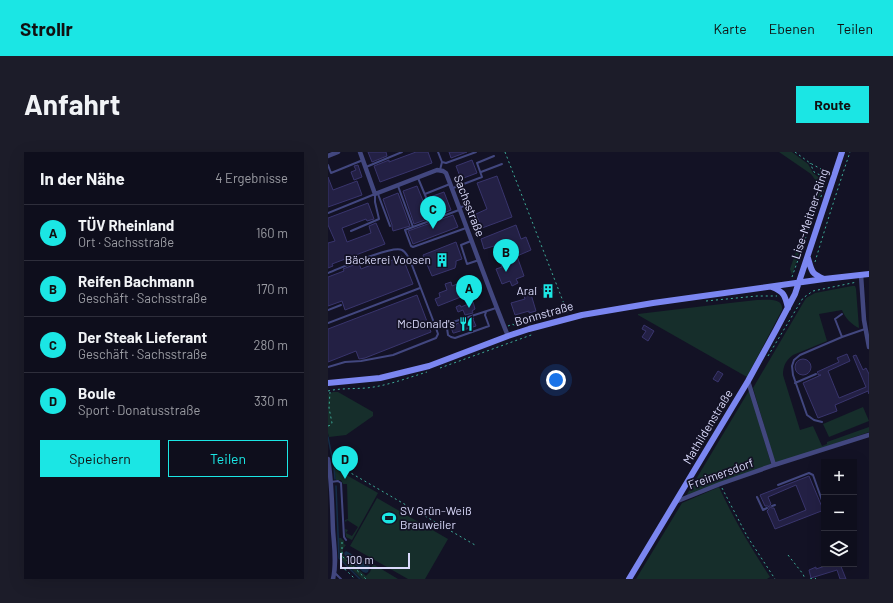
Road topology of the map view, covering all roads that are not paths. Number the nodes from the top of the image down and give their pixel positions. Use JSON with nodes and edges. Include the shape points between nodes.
{"nodes":[{"id":1,"x":338,"y":152,"type":"edge"},
{"id":2,"x":360,"y":152,"type":"edge"},
{"id":3,"x":402,"y":152,"type":"edge"},
{"id":4,"x":438,"y":152,"type":"edge"},
{"id":5,"x":476,"y":152,"type":"edge"},
{"id":6,"x":842,"y":152,"type":"edge"},
{"id":7,"x":395,"y":153,"type":"edge"},
{"id":8,"x":328,"y":156,"type":"edge"},
{"id":9,"x":494,"y":156,"type":"dead end"},
{"id":10,"x":363,"y":160,"type":"junction"},
{"id":11,"x":442,"y":162,"type":"junction"},
{"id":12,"x":502,"y":164,"type":"dead end"},
{"id":13,"x":328,"y":165,"type":"edge"},
{"id":14,"x":365,"y":167,"type":"junction"},
{"id":15,"x":440,"y":170,"type":"junction"},
{"id":16,"x":481,"y":172,"type":"junction"},
{"id":17,"x":418,"y":177,"type":"junction"},
{"id":18,"x":398,"y":185,"type":"junction"},
{"id":19,"x":451,"y":186,"type":"junction"},
{"id":20,"x":459,"y":186,"type":"junction"},
{"id":21,"x":377,"y":193,"type":"junction"},
{"id":22,"x":425,"y":194,"type":"junction"},
{"id":23,"x":460,"y":208,"type":"junction"},
{"id":24,"x":328,"y":213,"type":"edge"},
{"id":25,"x":435,"y":219,"type":"junction"},
{"id":26,"x":390,"y":226,"type":"dead end"},
{"id":27,"x":413,"y":227,"type":"junction"},
{"id":28,"x":467,"y":227,"type":"junction"},
{"id":29,"x":351,"y":231,"type":"dead end"},
{"id":30,"x":472,"y":240,"type":"junction"},
{"id":31,"x":808,"y":257,"type":"junction"},
{"id":32,"x":479,"y":260,"type":"junction"},
{"id":33,"x":328,"y":273,"type":"edge"},
{"id":34,"x":869,"y":274,"type":"edge"},
{"id":35,"x":861,"y":278,"type":"junction"},
{"id":36,"x":824,"y":279,"type":"junction"},
{"id":37,"x":799,"y":283,"type":"junction"},
{"id":38,"x":772,"y":287,"type":"junction"},
{"id":39,"x":420,"y":288,"type":"junction"},
{"id":40,"x":341,"y":305,"type":"dead end"},
{"id":41,"x":496,"y":308,"type":"junction"},
{"id":42,"x":788,"y":308,"type":"junction"},
{"id":43,"x":328,"y":310,"type":"edge"},
{"id":44,"x":486,"y":312,"type":"junction"},
{"id":45,"x":842,"y":314,"type":"dead end"},
{"id":46,"x":328,"y":323,"type":"edge"},
{"id":47,"x":865,"y":329,"type":"junction"},
{"id":48,"x":508,"y":336,"type":"junction"},
{"id":49,"x":842,"y":337,"type":"junction"},
{"id":50,"x":869,"y":347,"type":"edge"},
{"id":51,"x":328,"y":367,"type":"edge"},
{"id":52,"x":816,"y":374,"type":"dead end"},
{"id":53,"x":748,"y":381,"type":"junction"},
{"id":54,"x":328,"y":383,"type":"edge"},
{"id":55,"x":795,"y":383,"type":"junction"},
{"id":56,"x":822,"y":422,"type":"dead end"},
{"id":57,"x":869,"y":435,"type":"edge"},
{"id":58,"x":328,"y":459,"type":"edge"},
{"id":59,"x":774,"y":465,"type":"junction"},
{"id":60,"x":330,"y":481,"type":"edge"},
{"id":61,"x":778,"y":485,"type":"dead end"},
{"id":62,"x":757,"y":497,"type":"dead end"},
{"id":63,"x":821,"y":498,"type":"edge"},
{"id":64,"x":675,"y":502,"type":"junction"},
{"id":65,"x":767,"y":508,"type":"dead end"},
{"id":66,"x":346,"y":540,"type":"dead end"},
{"id":67,"x":335,"y":572,"type":"junction"},
{"id":68,"x":333,"y":579,"type":"edge"},
{"id":69,"x":342,"y":579,"type":"edge"},
{"id":70,"x":629,"y":579,"type":"edge"}],
"edges":[{"from":1,"to":8,"type":"street"},
{"from":2,"to":10,"type":"street"},
{"from":3,"to":7,"type":"lane"},
{"from":4,"to":11,"type":"lane"},
{"from":5,"to":11,"type":"lane","via":[[446,163]]},
{"from":6,"to":31,"type":"main road","name":"Lise-Meitner-Ring"},
{"from":7,"to":14,"type":"lane"},
{"from":9,"to":16,"type":"lane","via":[[477,162]]},
{"from":10,"to":13,"type":"lane","via":[[331,173]]},
{"from":10,"to":14,"type":"street"},
{"from":11,"to":15,"type":"lane"},
{"from":12,"to":16,"type":"lane"},
{"from":14,"to":21,"type":"street"},
{"from":15,"to":17,"type":"street","name":"Sachsstraße"},
{"from":15,"to":19,"type":"street","name":"Sachsstraße","via":[[446,173]]},
{"from":16,"to":20,"type":"lane","via":[[482,177]]},
{"from":17,"to":18,"type":"street","name":"Sachsstraße"},
{"from":17,"to":22,"type":"lane"},
{"from":18,"to":21,"type":"street","name":"Sachsstraße"},
{"from":18,"to":27,"type":"lane"},
{"from":19,"to":20,"type":"lane"},
{"from":19,"to":22,"type":"lane"},
{"from":19,"to":23,"type":"street","name":"Sachsstraße"},
{"from":20,"to":23,"type":"lane","via":[[466,205]]},
{"from":21,"to":24,"type":"lane"},
{"from":21,"to":26,"type":"lane"},
{"from":21,"to":29,"type":"lane","via":[[375,202],[379,219]]},
{"from":22,"to":25,"type":"lane"},
{"from":23,"to":25,"type":"lane"},
{"from":23,"to":28,"type":"street","name":"Sachsstraße"},
{"from":25,"to":27,"type":"lane"},
{"from":27,"to":28,"type":"lane","via":[[405,230],[410,246],[413,247]]},
{"from":28,"to":30,"type":"street","name":"Sachsstraße"},
{"from":30,"to":32,"type":"street","name":"Sachsstraße"},
{"from":30,"to":32,"type":"lane","via":[[461,245],[467,264]]},
{"from":31,"to":36,"type":"main road","via":[[812,272]]},
{"from":31,"to":37,"type":"main road","name":"Lise-Meitner-Ring"},
{"from":32,"to":41,"type":"street","name":"Sachsstraße"},
{"from":33,"to":39,"type":"lane","via":[[376,254],[401,249],[410,260]]},
{"from":34,"to":35,"type":"main road","name":"Bonnstraße"},
{"from":35,"to":36,"type":"main road","name":"Bonnstraße"},
{"from":35,"to":47,"type":"street"},
{"from":36,"to":37,"type":"main road","name":"Bonnstraße"},
{"from":37,"to":38,"type":"main road","name":"Bonnstraße"},
{"from":37,"to":42,"type":"main road","name":"Mathildenstraße"},
{"from":38,"to":42,"type":"main road","via":[[784,295]]},
{"from":38,"to":48,"type":"main road","name":"Bonnstraße","via":[[615,309],[570,318]]},
{"from":39,"to":46,"type":"lane"},
{"from":39,"to":51,"type":"lane","via":[[438,334],[436,338],[393,355]]},
{"from":40,"to":43,"type":"lane"},
{"from":41,"to":44,"type":"lane"},
{"from":41,"to":48,"type":"street","name":"Sachsstraße"},
{"from":42,"to":53,"type":"main road","name":"Mathildenstraße"},
{"from":44,"to":44,"type":"lane","via":[[450,323],[447,328],[448,334],[455,338],[489,326]]},
{"from":45,"to":49,"type":"lane","via":[[836,319]]},
{"from":47,"to":49,"type":"lane"},
{"from":47,"to":50,"type":"street"},
{"from":48,"to":54,"type":"main road","name":"Bonnstraße","via":[[400,374]]},
{"from":49,"to":55,"type":"lane","via":[[794,360],[792,366]]},
{"from":52,"to":55,"type":"lane"},
{"from":53,"to":59,"type":"street"},
{"from":53,"to":64,"type":"main road","name":"Mathildenstraße"},
{"from":55,"to":56,"type":"lane","via":[[807,415]]},
{"from":57,"to":59,"type":"street","name":"Freimersdorf"},
{"from":58,"to":60,"type":"street"},
{"from":59,"to":64,"type":"street","name":"Freimersdorf"},
{"from":60,"to":66,"type":"lane","via":[[341,483]]},
{"from":60,"to":67,"type":"street"},
{"from":61,"to":63,"type":"lane","via":[[809,473],[813,475]]},
{"from":62,"to":65,"type":"lane","via":[[763,510]]},
{"from":64,"to":70,"type":"main road","name":"Mathildenstraße"},
{"from":67,"to":68,"type":"street"},
{"from":67,"to":69,"type":"lane"}]}
